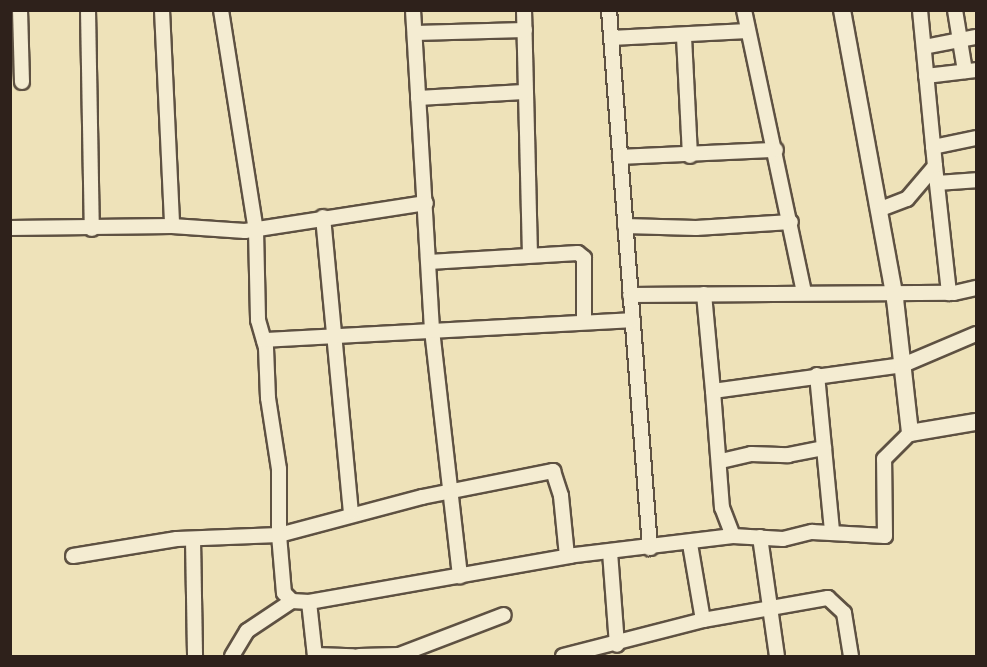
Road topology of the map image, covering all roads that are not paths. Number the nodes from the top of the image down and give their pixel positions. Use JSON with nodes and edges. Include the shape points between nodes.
{"nodes":[{"id":1,"x":20,"y":10,"type":"edge"},
{"id":2,"x":88,"y":10,"type":"edge"},
{"id":3,"x":162,"y":10,"type":"edge"},
{"id":4,"x":221,"y":10,"type":"edge"},
{"id":5,"x":413,"y":10,"type":"edge"},
{"id":6,"x":524,"y":10,"type":"edge"},
{"id":7,"x":609,"y":10,"type":"edge"},
{"id":8,"x":744,"y":10,"type":"edge"},
{"id":9,"x":842,"y":10,"type":"edge"},
{"id":10,"x":920,"y":10,"type":"edge"},
{"id":11,"x":955,"y":10,"type":"edge"},
{"id":12,"x":525,"y":30,"type":"junction"},
{"id":13,"x":748,"y":31,"type":"junction"},
{"id":14,"x":415,"y":33,"type":"junction"},
{"id":15,"x":684,"y":37,"type":"junction"},
{"id":16,"x":976,"y":37,"type":"edge"},
{"id":17,"x":611,"y":39,"type":"junction"},
{"id":18,"x":959,"y":41,"type":"junction"},
{"id":19,"x":924,"y":47,"type":"junction"},
{"id":20,"x":971,"y":71,"type":"edge"},
{"id":21,"x":926,"y":76,"type":"junction"},
{"id":22,"x":22,"y":82,"type":"dead end"},
{"id":23,"x":525,"y":92,"type":"junction"},
{"id":24,"x":418,"y":98,"type":"junction"},
{"id":25,"x":976,"y":138,"type":"edge"},
{"id":26,"x":933,"y":147,"type":"junction"},
{"id":27,"x":776,"y":150,"type":"junction"},
{"id":28,"x":690,"y":156,"type":"junction"},
{"id":29,"x":620,"y":157,"type":"junction"},
{"id":30,"x":935,"y":166,"type":"junction"},
{"id":31,"x":976,"y":180,"type":"edge"},
{"id":32,"x":937,"y":183,"type":"junction"},
{"id":33,"x":426,"y":203,"type":"junction"},
{"id":34,"x":878,"y":210,"type":"junction"},
{"id":35,"x":323,"y":217,"type":"junction"},
{"id":36,"x":791,"y":222,"type":"junction"},
{"id":37,"x":172,"y":226,"type":"junction"},
{"id":38,"x":625,"y":226,"type":"junction"},
{"id":39,"x":10,"y":228,"type":"edge"},
{"id":40,"x":92,"y":229,"type":"junction"},
{"id":41,"x":256,"y":230,"type":"junction"},
{"id":42,"x":530,"y":254,"type":"junction"},
{"id":43,"x":429,"y":262,"type":"junction"},
{"id":44,"x":976,"y":288,"type":"edge"},
{"id":45,"x":894,"y":292,"type":"junction"},
{"id":46,"x":804,"y":293,"type":"junction"},
{"id":47,"x":949,"y":293,"type":"junction"},
{"id":48,"x":704,"y":294,"type":"junction"},
{"id":49,"x":630,"y":295,"type":"junction"},
{"id":50,"x":632,"y":320,"type":"junction"},
{"id":51,"x":584,"y":322,"type":"junction"},
{"id":52,"x":432,"y":330,"type":"junction"},
{"id":53,"x":334,"y":334,"type":"junction"},
{"id":54,"x":976,"y":334,"type":"edge"},
{"id":55,"x":264,"y":340,"type":"junction"},
{"id":56,"x":903,"y":364,"type":"junction"},
{"id":57,"x":818,"y":375,"type":"junction"},
{"id":58,"x":713,"y":391,"type":"junction"},
{"id":59,"x":976,"y":422,"type":"edge"},
{"id":60,"x":910,"y":433,"type":"junction"},
{"id":61,"x":824,"y":448,"type":"junction"},
{"id":62,"x":721,"y":461,"type":"junction"},
{"id":63,"x":449,"y":493,"type":"junction"},
{"id":64,"x":351,"y":513,"type":"junction"},
{"id":65,"x":832,"y":532,"type":"junction"},
{"id":66,"x":279,"y":535,"type":"junction"},
{"id":67,"x":733,"y":536,"type":"junction"},
{"id":68,"x":760,"y":537,"type":"junction"},
{"id":69,"x":193,"y":538,"type":"junction"},
{"id":70,"x":690,"y":544,"type":"junction"},
{"id":71,"x":650,"y":548,"type":"junction"},
{"id":72,"x":610,"y":552,"type":"junction"},
{"id":73,"x":73,"y":556,"type":"dead end"},
{"id":74,"x":571,"y":556,"type":"junction"},
{"id":75,"x":460,"y":576,"type":"junction"},
{"id":76,"x":292,"y":601,"type":"junction"},
{"id":77,"x":309,"y":602,"type":"junction"},
{"id":78,"x":771,"y":609,"type":"junction"},
{"id":79,"x":504,"y":615,"type":"dead end"},
{"id":80,"x":703,"y":621,"type":"junction"},
{"id":81,"x":617,"y":645,"type":"junction"},
{"id":82,"x":315,"y":656,"type":"edge"},
{"id":83,"x":195,"y":657,"type":"edge"},
{"id":84,"x":232,"y":657,"type":"edge"},
{"id":85,"x":353,"y":657,"type":"edge"},
{"id":86,"x":359,"y":657,"type":"edge"},
{"id":87,"x":563,"y":657,"type":"edge"},
{"id":88,"x":777,"y":657,"type":"edge"},
{"id":89,"x":851,"y":657,"type":"edge"}],
"edges":[{"from":1,"to":22,"type":"street"},
{"from":2,"to":40,"type":"street"},
{"from":3,"to":37,"type":"street"},
{"from":4,"to":41,"type":"street"},
{"from":5,"to":14,"type":"street"},
{"from":6,"to":12,"type":"street"},
{"from":7,"to":17,"type":"street"},
{"from":8,"to":13,"type":"street"},
{"from":9,"to":34,"type":"street"},
{"from":10,"to":19,"type":"street"},
{"from":11,"to":18,"type":"street"},
{"from":12,"to":14,"type":"street"},
{"from":12,"to":23,"type":"street"},
{"from":13,"to":15,"type":"street"},
{"from":13,"to":27,"type":"street"},
{"from":14,"to":24,"type":"street"},
{"from":15,"to":17,"type":"street"},
{"from":15,"to":28,"type":"street"},
{"from":16,"to":18,"type":"street"},
{"from":17,"to":29,"type":"street"},
{"from":18,"to":19,"type":"street"},
{"from":18,"to":20,"type":"street"},
{"from":19,"to":21,"type":"street"},
{"from":20,"to":21,"type":"street"},
{"from":21,"to":26,"type":"street"},
{"from":23,"to":24,"type":"street"},
{"from":23,"to":42,"type":"street"},
{"from":24,"to":33,"type":"street"},
{"from":25,"to":26,"type":"street"},
{"from":26,"to":30,"type":"street"},
{"from":27,"to":28,"type":"street"},
{"from":27,"to":36,"type":"street"},
{"from":28,"to":29,"type":"street"},
{"from":29,"to":38,"type":"street"},
{"from":30,"to":32,"type":"street"},
{"from":30,"to":34,"type":"street","via":[[907,199]]},
{"from":31,"to":32,"type":"street"},
{"from":32,"to":47,"type":"street"},
{"from":33,"to":35,"type":"street"},
{"from":33,"to":43,"type":"street"},
{"from":34,"to":45,"type":"street"},
{"from":35,"to":41,"type":"street","via":[[303,224]]},
{"from":35,"to":53,"type":"street"},
{"from":36,"to":38,"type":"street","via":[[696,228]]},
{"from":36,"to":46,"type":"street"},
{"from":37,"to":40,"type":"street"},
{"from":37,"to":41,"type":"street"},
{"from":38,"to":49,"type":"street"},
{"from":39,"to":40,"type":"street"},
{"from":41,"to":55,"type":"street","via":[[258,320]]},
{"from":42,"to":43,"type":"street"},
{"from":42,"to":51,"type":"street","via":[[581,254]]},
{"from":43,"to":52,"type":"street"},
{"from":44,"to":47,"type":"street"},
{"from":45,"to":46,"type":"street"},
{"from":45,"to":47,"type":"street"},
{"from":45,"to":56,"type":"street"},
{"from":46,"to":48,"type":"street"},
{"from":48,"to":49,"type":"street"},
{"from":48,"to":58,"type":"street"},
{"from":49,"to":50,"type":"street"},
{"from":50,"to":51,"type":"street"},
{"from":50,"to":71,"type":"street"},
{"from":51,"to":52,"type":"street"},
{"from":52,"to":53,"type":"street"},
{"from":52,"to":63,"type":"street"},
{"from":53,"to":55,"type":"street"},
{"from":53,"to":64,"type":"street"},
{"from":54,"to":56,"type":"street"},
{"from":55,"to":66,"type":"street","via":[[279,469]]},
{"from":56,"to":57,"type":"street"},
{"from":56,"to":60,"type":"street"},
{"from":57,"to":58,"type":"street"},
{"from":57,"to":61,"type":"street"},
{"from":58,"to":62,"type":"street"},
{"from":59,"to":60,"type":"street"},
{"from":60,"to":65,"type":"street","via":[[884,459],[885,536]]},
{"from":61,"to":62,"type":"street"},
{"from":61,"to":65,"type":"street"},
{"from":62,"to":67,"type":"street","via":[[722,508]]},
{"from":63,"to":64,"type":"street"},
{"from":63,"to":74,"type":"street","via":[[553,471],[561,496],[567,556]]},
{"from":63,"to":75,"type":"street"},
{"from":64,"to":66,"type":"street"},
{"from":65,"to":68,"type":"street"},
{"from":66,"to":69,"type":"street"},
{"from":66,"to":76,"type":"street","via":[[282,585]]},
{"from":67,"to":68,"type":"street"},
{"from":67,"to":70,"type":"street"},
{"from":68,"to":78,"type":"street"},
{"from":69,"to":73,"type":"street","via":[[123,545]]},
{"from":69,"to":83,"type":"street"},
{"from":70,"to":71,"type":"street"},
{"from":70,"to":80,"type":"street"},
{"from":71,"to":72,"type":"street"},
{"from":72,"to":74,"type":"street"},
{"from":72,"to":81,"type":"street"},
{"from":74,"to":75,"type":"street"},
{"from":75,"to":77,"type":"street"},
{"from":76,"to":77,"type":"street"},
{"from":76,"to":84,"type":"street","via":[[247,631]]},
{"from":77,"to":82,"type":"street"},
{"from":78,"to":80,"type":"street"},
{"from":78,"to":88,"type":"street"},
{"from":78,"to":89,"type":"street","via":[[833,600],[844,613]]},
{"from":79,"to":86,"type":"street","via":[[399,655]]},
{"from":80,"to":81,"type":"street"},
{"from":81,"to":87,"type":"street"},
{"from":82,"to":85,"type":"street"}]}
